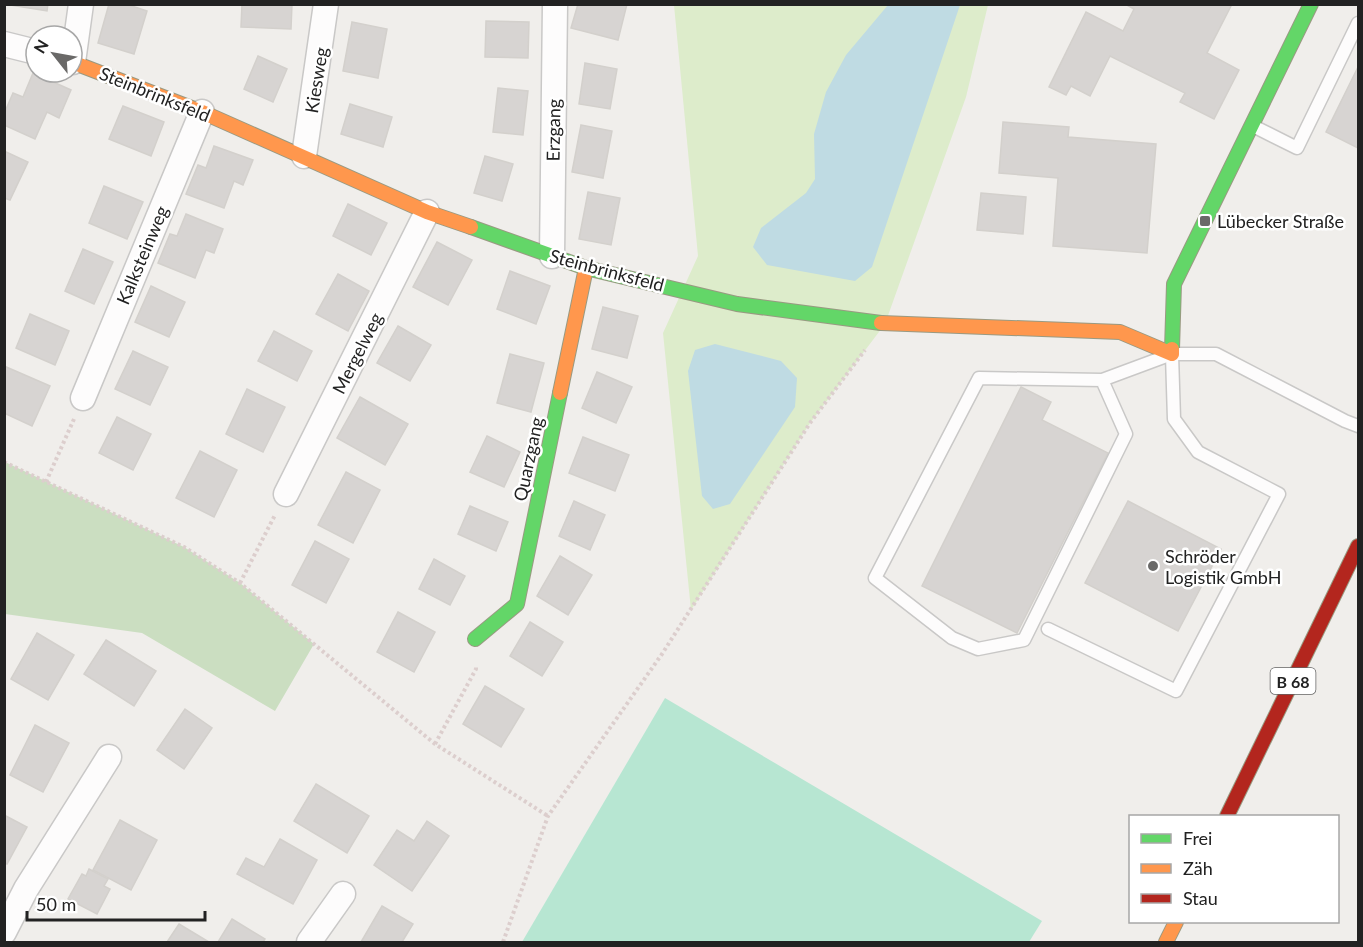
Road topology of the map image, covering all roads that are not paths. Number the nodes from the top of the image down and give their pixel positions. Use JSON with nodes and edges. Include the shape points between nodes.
{"nodes":[{"id":1,"x":81,"y":4,"type":"edge"},
{"id":2,"x":326,"y":4,"type":"edge"},
{"id":3,"x":555,"y":4,"type":"edge"},
{"id":4,"x":1311,"y":4,"type":"edge"},
{"id":5,"x":1359,"y":23,"type":"edge"},
{"id":6,"x":78,"y":24,"type":"edge"},
{"id":7,"x":6,"y":49,"type":"edge"},
{"id":8,"x":24,"y":51,"type":"edge"},
{"id":9,"x":84,"y":67,"type":"edge"},
{"id":10,"x":202,"y":112,"type":"junction"},
{"id":11,"x":1252,"y":126,"type":"junction"},
{"id":12,"x":304,"y":156,"type":"junction"},
{"id":13,"x":427,"y":212,"type":"junction"},
{"id":14,"x":552,"y":256,"type":"junction"},
{"id":15,"x":586,"y":268,"type":"junction"},
{"id":16,"x":1172,"y":354,"type":"junction"},
{"id":17,"x":1102,"y":380,"type":"junction"},
{"id":18,"x":83,"y":398,"type":"road end"},
{"id":19,"x":1359,"y":426,"type":"edge"},
{"id":20,"x":286,"y":494,"type":"road end"},
{"id":21,"x":1359,"y":546,"type":"edge"},
{"id":22,"x":1048,"y":629,"type":"dead end"},
{"id":23,"x":475,"y":639,"type":"road end"},
{"id":24,"x":109,"y":757,"type":"dead end"},
{"id":25,"x":1227,"y":815,"type":"edge"},
{"id":26,"x":343,"y":894,"type":"dead end"},
{"id":27,"x":1175,"y":923,"type":"edge"},
{"id":28,"x":4,"y":932,"type":"edge"},
{"id":29,"x":309,"y":942,"type":"edge"},
{"id":30,"x":1166,"y":942,"type":"edge"}],
"edges":[{"from":1,"to":6,"type":"street"},
{"from":2,"to":12,"type":"street","name":"Kiesweg"},
{"from":3,"to":14,"type":"street","name":"Erzgang"},
{"from":4,"to":11,"type":"street"},
{"from":5,"to":11,"type":"lane","via":[[1297,148]]},
{"from":7,"to":8,"type":"street"},
{"from":9,"to":10,"type":"street","name":"Steinbrinksfeld"},
{"from":10,"to":12,"type":"street","name":"Steinbrinksfeld"},
{"from":10,"to":18,"type":"street","name":"Kalksteinweg"},
{"from":11,"to":16,"type":"street","via":[[1174,284]]},
{"from":12,"to":13,"type":"street","name":"Steinbrinksfeld"},
{"from":13,"to":14,"type":"street","name":"Steinbrinksfeld"},
{"from":13,"to":20,"type":"street","name":"Mergelweg"},
{"from":14,"to":15,"type":"street","name":"Steinbrinksfeld"},
{"from":15,"to":16,"type":"street","name":"Steinbrinksfeld","via":[[737,304],[885,324],[1120,332]]},
{"from":15,"to":23,"type":"street","name":"Quarzgang","via":[[517,604]]},
{"from":16,"to":17,"type":"lane"},
{"from":16,"to":19,"type":"lane","via":[[1216,354]]},
{"from":16,"to":22,"type":"lane","via":[[1174,419],[1198,452],[1279,494],[1176,691]]},
{"from":17,"to":17,"type":"lane","via":[[979,378],[875,578],[952,638],[978,649],[1024,640],[1126,434]]},
{"from":21,"to":25,"type":"street","number":"B 68"},
{"from":24,"to":28,"type":"street","via":[[26,889]]},
{"from":26,"to":29,"type":"street"},
{"from":27,"to":30,"type":"street"}]}
